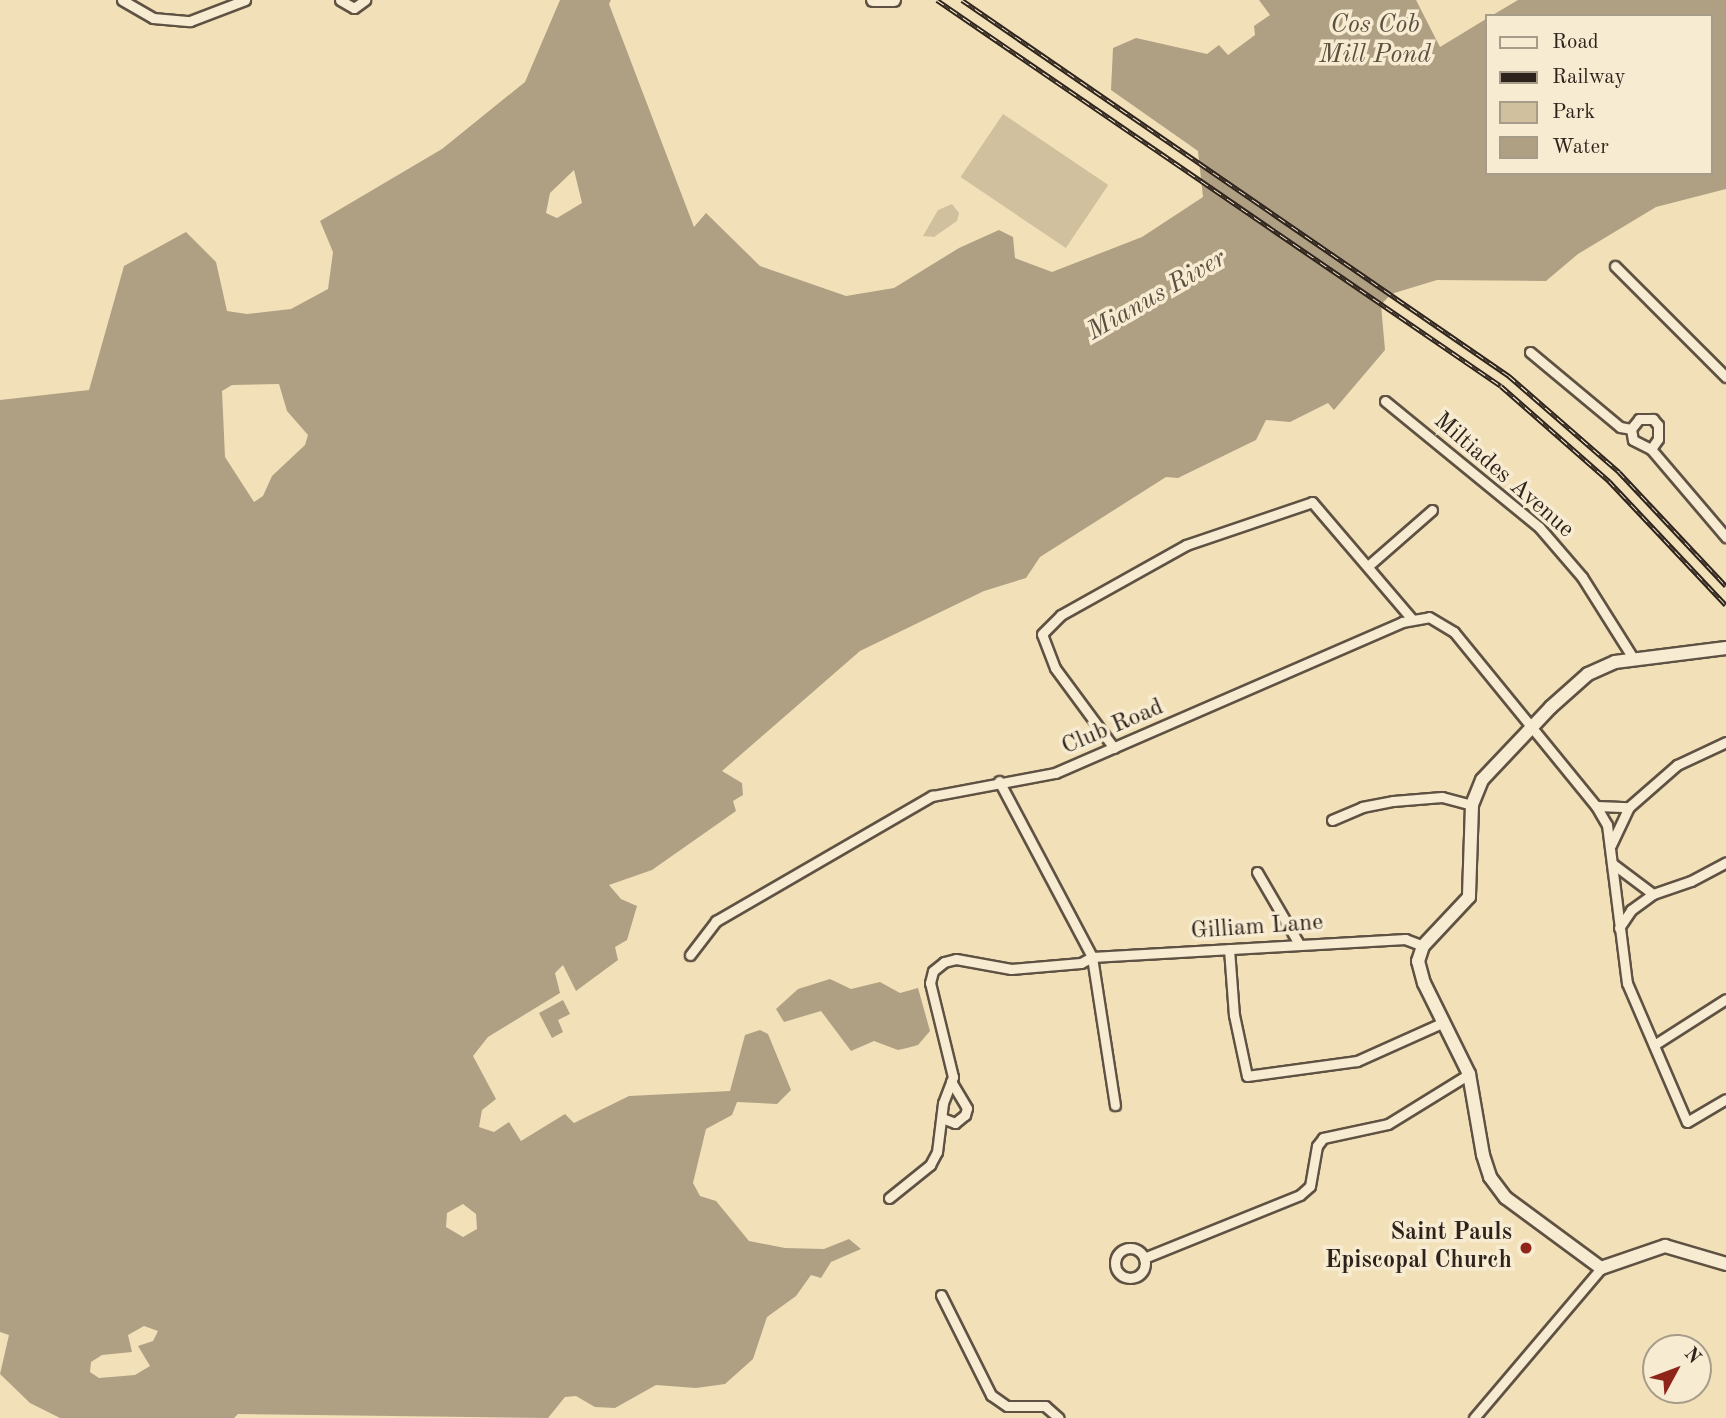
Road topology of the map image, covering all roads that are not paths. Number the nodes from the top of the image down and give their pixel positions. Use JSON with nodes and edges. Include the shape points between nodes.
{"nodes":[{"id":1,"x":122,"y":0,"type":"edge"},
{"id":2,"x":245,"y":0,"type":"edge"},
{"id":3,"x":340,"y":0,"type":"edge"},
{"id":4,"x":365,"y":0,"type":"edge"},
{"id":5,"x":873,"y":0,"type":"edge"},
{"id":6,"x":894,"y":0,"type":"edge"},
{"id":7,"x":1615,"y":266,"type":"dead end"},
{"id":8,"x":1530,"y":352,"type":"dead end"},
{"id":9,"x":1726,"y":377,"type":"edge"},
{"id":10,"x":1385,"y":401,"type":"dead end"},
{"id":11,"x":1632,"y":429,"type":"junction"},
{"id":12,"x":1651,"y":449,"type":"junction"},
{"id":13,"x":1432,"y":510,"type":"dead end"},
{"id":14,"x":1726,"y":537,"type":"edge"},
{"id":15,"x":1368,"y":566,"type":"junction"},
{"id":16,"x":1412,"y":619,"type":"junction"},
{"id":17,"x":1724,"y":653,"type":"edge"},
{"id":18,"x":1633,"y":658,"type":"junction"},
{"id":19,"x":1531,"y":728,"type":"junction"},
{"id":20,"x":1726,"y":741,"type":"edge"},
{"id":21,"x":1114,"y":748,"type":"junction"},
{"id":22,"x":999,"y":781,"type":"junction"},
{"id":23,"x":1472,"y":805,"type":"junction"},
{"id":24,"x":1596,"y":806,"type":"junction"},
{"id":25,"x":1629,"y":807,"type":"junction"},
{"id":26,"x":1332,"y":820,"type":"dead end"},
{"id":27,"x":1611,"y":845,"type":"junction"},
{"id":28,"x":1726,"y":862,"type":"edge"},
{"id":29,"x":1613,"y":864,"type":"junction"},
{"id":30,"x":1257,"y":872,"type":"dead end"},
{"id":31,"x":1653,"y":894,"type":"junction"},
{"id":32,"x":1618,"y":930,"type":"junction"},
{"id":33,"x":1299,"y":944,"type":"junction"},
{"id":34,"x":1423,"y":946,"type":"junction"},
{"id":35,"x":1229,"y":949,"type":"junction"},
{"id":36,"x":690,"y":955,"type":"dead end"},
{"id":37,"x":1092,"y":957,"type":"junction"},
{"id":38,"x":1726,"y":999,"type":"edge"},
{"id":39,"x":1443,"y":1023,"type":"junction"},
{"id":40,"x":1654,"y":1045,"type":"junction"},
{"id":41,"x":1469,"y":1074,"type":"junction"},
{"id":42,"x":951,"y":1082,"type":"junction"},
{"id":43,"x":1726,"y":1099,"type":"edge"},
{"id":44,"x":1115,"y":1105,"type":"dead end"},
{"id":45,"x":942,"y":1118,"type":"junction"},
{"id":46,"x":889,"y":1198,"type":"dead end"},
{"id":47,"x":1144,"y":1258,"type":"dead end"},
{"id":48,"x":1726,"y":1264,"type":"edge"},
{"id":49,"x":1601,"y":1268,"type":"junction"},
{"id":50,"x":941,"y":1295,"type":"dead end"},
{"id":51,"x":1059,"y":1418,"type":"edge"},
{"id":52,"x":1475,"y":1418,"type":"edge"}],
"edges":[{"from":1,"to":2,"type":"street","via":[[139,12],[176,20],[201,19]]},
{"from":3,"to":4,"type":"street","via":[[354,8]]},
{"from":5,"to":6,"type":"street"},
{"from":7,"to":9,"type":"street"},
{"from":8,"to":11,"type":"street","via":[[1620,427]]},
{"from":10,"to":18,"type":"street","name":"Miltiades Avenue","via":[[1539,527],[1582,577]]},
{"from":11,"to":12,"type":"street","via":[[1637,444]]},
{"from":11,"to":12,"type":"street","via":[[1639,419],[1653,419],[1660,432]]},
{"from":12,"to":14,"type":"street"},
{"from":13,"to":15,"type":"street"},
{"from":15,"to":16,"type":"street"},
{"from":15,"to":21,"type":"street","via":[[1312,502],[1186,545],[1045,626],[1043,643],[1055,667]]},
{"from":16,"to":19,"type":"street","via":[[1434,618],[1448,625]]},
{"from":16,"to":21,"type":"street","name":"Club Road"},
{"from":17,"to":18,"type":"street"},
{"from":18,"to":19,"type":"street","via":[[1588,674]]},
{"from":19,"to":23,"type":"street","via":[[1482,780]]},
{"from":19,"to":24,"type":"street"},
{"from":20,"to":25,"type":"street","via":[[1677,765]]},
{"from":21,"to":22,"type":"street","name":"Club Road","via":[[1055,773]]},
{"from":22,"to":36,"type":"street","name":"Club Road","via":[[932,796],[716,921]]},
{"from":22,"to":37,"type":"street"},
{"from":23,"to":26,"type":"street","via":[[1442,797],[1393,801]]},
{"from":23,"to":34,"type":"street","via":[[1469,897]]},
{"from":24,"to":25,"type":"street"},
{"from":24,"to":27,"type":"street"},
{"from":25,"to":27,"type":"street"},
{"from":27,"to":29,"type":"street"},
{"from":28,"to":31,"type":"street"},
{"from":29,"to":31,"type":"street"},
{"from":29,"to":32,"type":"street"},
{"from":30,"to":33,"type":"street"},
{"from":31,"to":32,"type":"street","via":[[1631,910]]},
{"from":32,"to":40,"type":"street","via":[[1627,984]]},
{"from":33,"to":34,"type":"street","name":"Gilliam Lane","via":[[1405,939]]},
{"from":33,"to":35,"type":"street","name":"Gilliam Lane"},
{"from":34,"to":39,"type":"street","via":[[1418,961]]},
{"from":35,"to":37,"type":"street","name":"Gilliam Lane"},
{"from":35,"to":39,"type":"street","via":[[1234,1015],[1247,1076],[1357,1061]]},
{"from":37,"to":42,"type":"street","name":"Gilliam Lane","via":[[1081,963],[1011,969],[956,959],[933,971],[930,983],[951,1061]]},
{"from":37,"to":44,"type":"street"},
{"from":38,"to":40,"type":"street"},
{"from":39,"to":41,"type":"street"},
{"from":40,"to":43,"type":"street","via":[[1687,1122]]},
{"from":41,"to":47,"type":"street","via":[[1388,1124],[1323,1138],[1317,1146],[1310,1186],[1300,1195]]},
{"from":41,"to":49,"type":"street","via":[[1483,1155],[1495,1185],[1529,1219]]},
{"from":42,"to":45,"type":"street"},
{"from":42,"to":45,"type":"street","via":[[967,1108],[955,1123]]},
{"from":45,"to":46,"type":"street","via":[[930,1165]]},
{"from":48,"to":49,"type":"street","via":[[1665,1246]]},
{"from":49,"to":52,"type":"street"},
{"from":50,"to":51,"type":"street","via":[[991,1395],[1007,1406],[1045,1406]]}]}
